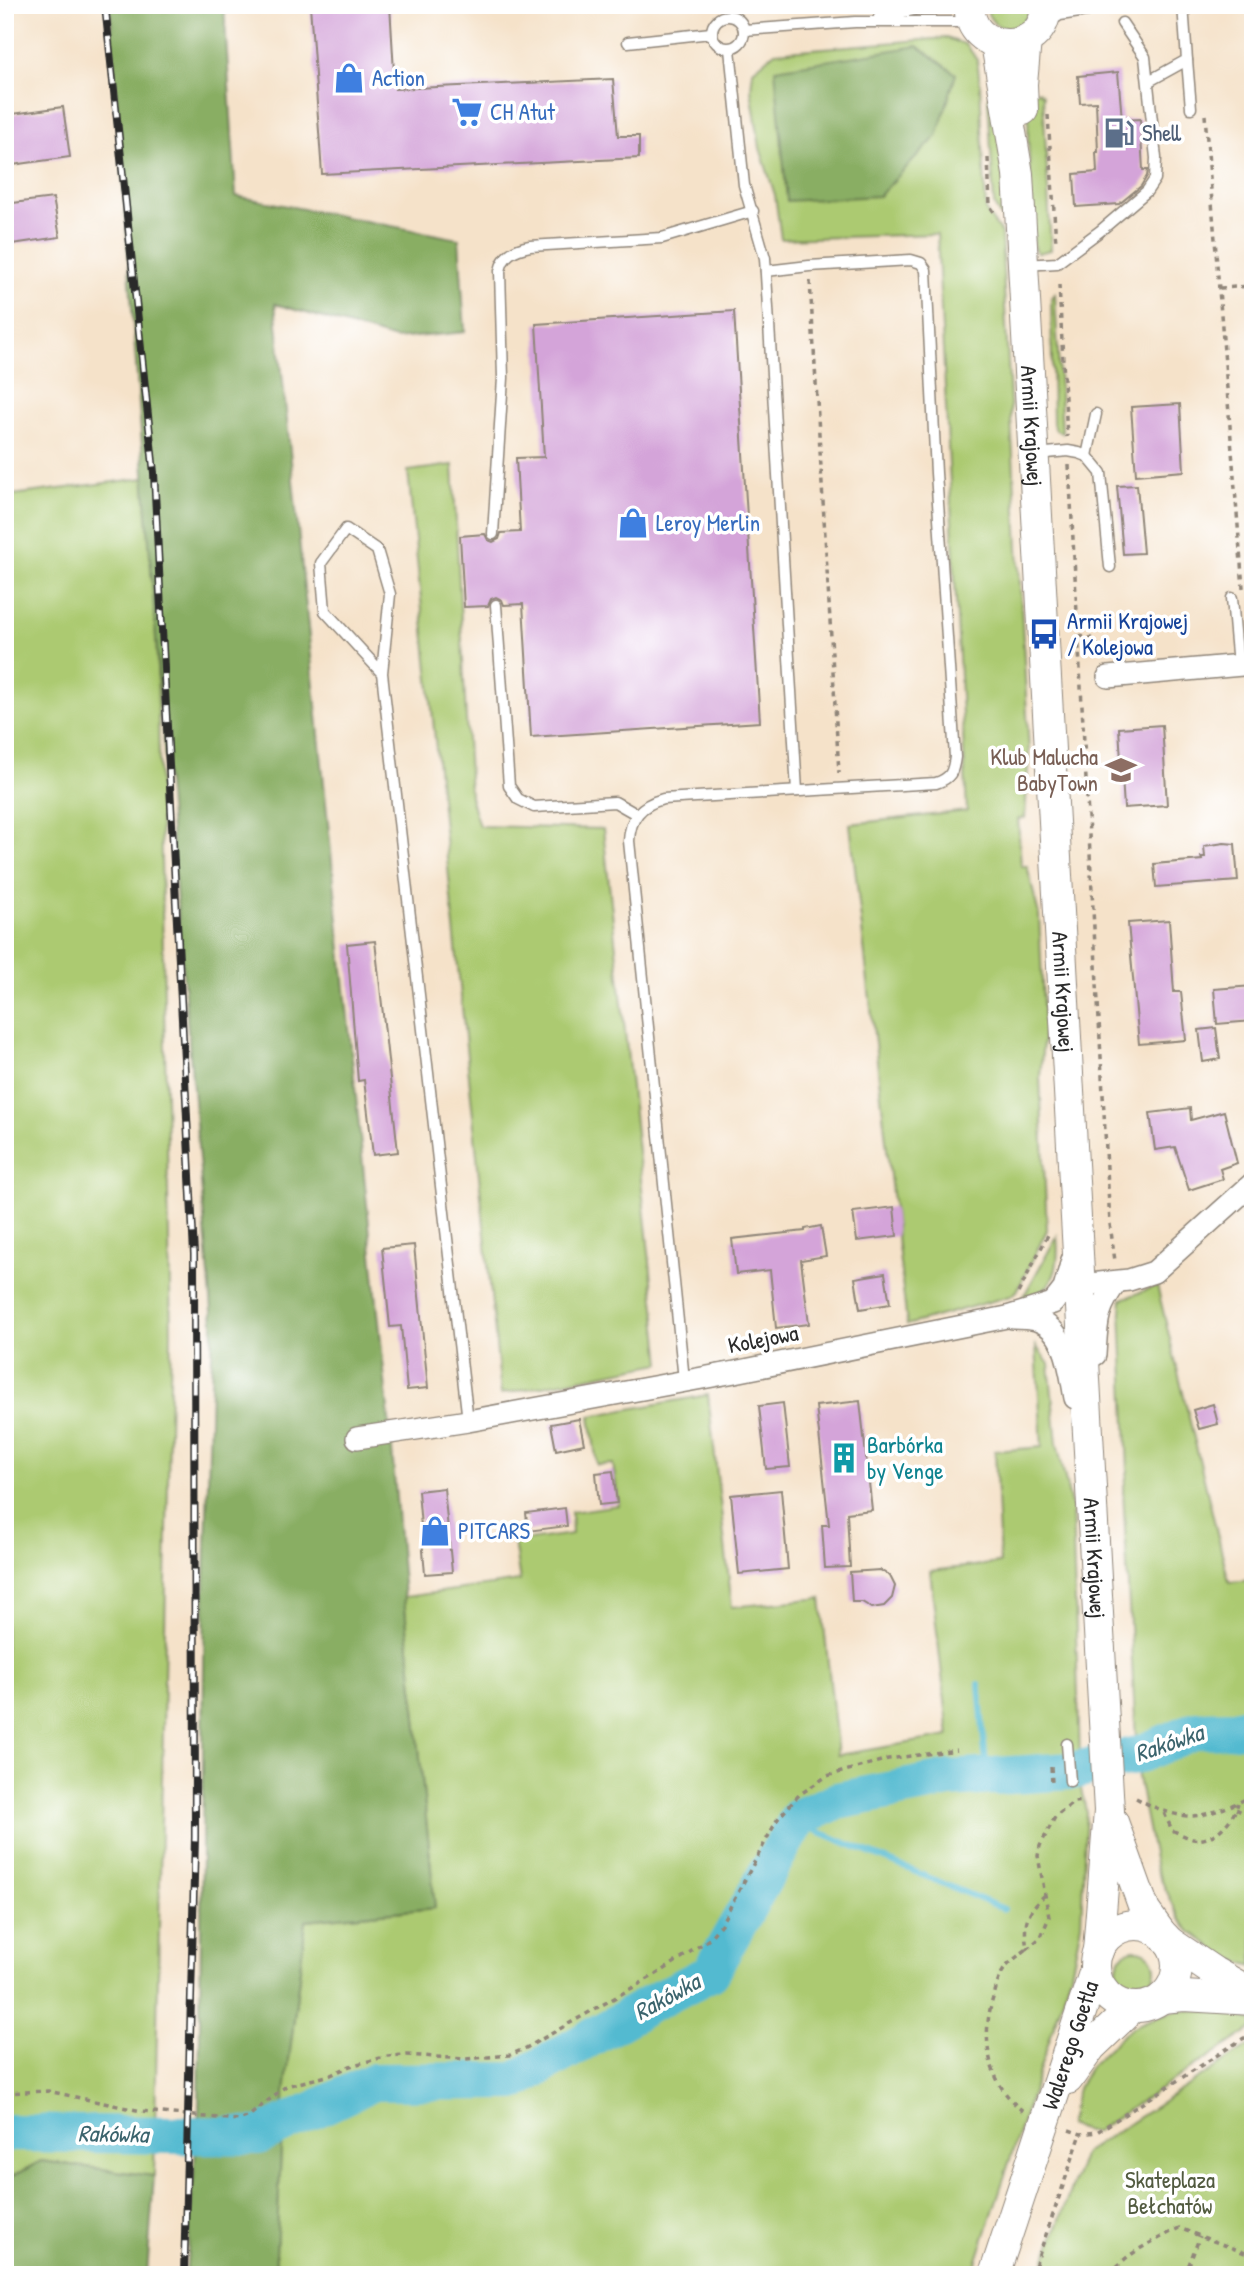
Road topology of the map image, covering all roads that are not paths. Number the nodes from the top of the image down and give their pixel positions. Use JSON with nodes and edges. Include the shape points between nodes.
{"nodes":[{"id":1,"x":937,"y":5,"type":"edge"},
{"id":2,"x":1126,"y":5,"type":"edge"},
{"id":3,"x":1183,"y":5,"type":"edge"},
{"id":4,"x":726,"y":11,"type":"edge"},
{"id":5,"x":855,"y":22,"type":"junction"},
{"id":6,"x":1122,"y":23,"type":"dead end"},
{"id":7,"x":980,"y":24,"type":"edge"},
{"id":8,"x":1038,"y":24,"type":"edge"},
{"id":9,"x":744,"y":30,"type":"junction"},
{"id":10,"x":712,"y":33,"type":"junction"},
{"id":11,"x":628,"y":42,"type":"dead end"},
{"id":12,"x":730,"y":48,"type":"junction"},
{"id":13,"x":1187,"y":60,"type":"junction"},
{"id":14,"x":1149,"y":81,"type":"junction"},
{"id":15,"x":1191,"y":108,"type":"dead end"},
{"id":16,"x":1018,"y":174,"type":"junction"},
{"id":17,"x":753,"y":211,"type":"junction"},
{"id":18,"x":1023,"y":265,"type":"junction"},
{"id":19,"x":766,"y":271,"type":"junction"},
{"id":20,"x":1096,"y":415,"type":"dead end"},
{"id":21,"x":1034,"y":454,"type":"junction"},
{"id":22,"x":1087,"y":456,"type":"junction"},
{"id":23,"x":493,"y":534,"type":"dead end"},
{"id":24,"x":1110,"y":567,"type":"dead end"},
{"id":25,"x":1238,"y":597,"type":"road end"},
{"id":26,"x":496,"y":605,"type":"dead end"},
{"id":27,"x":1246,"y":664,"type":"edge"},
{"id":28,"x":382,"y":673,"type":"junction"},
{"id":29,"x":1108,"y":677,"type":"dead end"},
{"id":30,"x":797,"y":791,"type":"junction"},
{"id":31,"x":636,"y":814,"type":"junction"},
{"id":32,"x":1253,"y":1183,"type":"edge"},
{"id":33,"x":1064,"y":1235,"type":"junction"},
{"id":34,"x":1116,"y":1274,"type":"junction"},
{"id":35,"x":1080,"y":1285,"type":"junction"},
{"id":36,"x":1009,"y":1307,"type":"junction"},
{"id":37,"x":684,"y":1380,"type":"junction"},
{"id":38,"x":468,"y":1420,"type":"junction"},
{"id":39,"x":357,"y":1438,"type":"dead end"},
{"id":40,"x":1088,"y":1457,"type":"junction"},
{"id":41,"x":1068,"y":1744,"type":"dead end"},
{"id":42,"x":1070,"y":1781,"type":"dead end"},
{"id":43,"x":1103,"y":1796,"type":"junction"},
{"id":44,"x":1164,"y":1937,"type":"junction"},
{"id":45,"x":1096,"y":1960,"type":"junction"},
{"id":46,"x":1253,"y":1994,"type":"edge"},
{"id":47,"x":1162,"y":1998,"type":"junction"},
{"id":48,"x":1253,"y":2000,"type":"edge"},
{"id":49,"x":1133,"y":2007,"type":"junction"},
{"id":50,"x":1045,"y":2121,"type":"junction"},
{"id":51,"x":994,"y":2275,"type":"edge"}],
"edges":[{"from":1,"to":5,"type":"lane"},
{"from":2,"to":8,"type":"lane"},
{"from":3,"to":13,"type":"lane"},
{"from":4,"to":9,"type":"lane"},
{"from":4,"to":10,"type":"lane","via":[[714,23]]},
{"from":5,"to":7,"type":"lane"},
{"from":5,"to":9,"type":"lane"},
{"from":6,"to":14,"type":"lane","via":[[1145,57]]},
{"from":7,"to":8,"type":"street","via":[[1017,44]]},
{"from":7,"to":16,"type":"street"},
{"from":8,"to":16,"type":"street","via":[[1023,55]]},
{"from":9,"to":12,"type":"lane","via":[[742,40]]},
{"from":10,"to":11,"type":"lane"},
{"from":10,"to":12,"type":"lane","via":[[719,47]]},
{"from":12,"to":17,"type":"lane","via":[[744,185]]},
{"from":13,"to":14,"type":"lane"},
{"from":13,"to":15,"type":"lane"},
{"from":14,"to":18,"type":"lane","via":[[1156,158],[1154,179],[1147,191],[1057,263]]},
{"from":16,"to":18,"type":"street","name":"Armii Krajowej"},
{"from":17,"to":19,"type":"lane"},
{"from":17,"to":23,"type":"lane","via":[[662,238],[530,246],[506,256],[500,271],[503,377]]},
{"from":18,"to":21,"type":"street","name":"Armii Krajowej"},
{"from":19,"to":30,"type":"lane"},
{"from":19,"to":30,"type":"lane","via":[[911,260],[926,270],[929,310],[953,771],[936,783]]},
{"from":20,"to":22,"type":"lane"},
{"from":21,"to":22,"type":"lane","via":[[1068,451]]},
{"from":21,"to":33,"type":"street","name":"Armii Krajowej"},
{"from":22,"to":24,"type":"lane","via":[[1101,473]]},
{"from":25,"to":27,"type":"lane"},
{"from":26,"to":31,"type":"lane","via":[[509,786],[518,799],[534,807],[615,802]]},
{"from":27,"to":29,"type":"street"},
{"from":28,"to":28,"type":"lane","via":[[390,594],[377,550],[346,529],[321,563],[324,611]]},
{"from":28,"to":38,"type":"lane"},
{"from":30,"to":31,"type":"lane","via":[[663,799]]},
{"from":31,"to":37,"type":"lane","via":[[629,841]]},
{"from":32,"to":34,"type":"street","via":[[1160,1268],[1147,1275]]},
{"from":33,"to":34,"type":"street","via":[[1105,1276]]},
{"from":33,"to":35,"type":"street","name":"Armii Krajowej"},
{"from":33,"to":36,"type":"street","name":"Kolejowa","via":[[1064,1289],[1053,1303]]},
{"from":34,"to":35,"type":"street"},
{"from":34,"to":40,"type":"street","via":[[1097,1317]]},
{"from":35,"to":40,"type":"street","name":"Armii Krajowej"},
{"from":36,"to":37,"type":"street","name":"Kolejowa","via":[[877,1345]]},
{"from":36,"to":40,"type":"street","via":[[1046,1325],[1066,1352]]},
{"from":37,"to":38,"type":"street","name":"Kolejowa"},
{"from":38,"to":39,"type":"street","name":"Kolejowa"},
{"from":40,"to":43,"type":"street","name":"Armii Krajowej","via":[[1105,1738]]},
{"from":41,"to":42,"type":"lane"},
{"from":43,"to":44,"type":"street","name":"Armii Krajowej","via":[[1145,1910]]},
{"from":43,"to":45,"type":"street","name":"Armii Krajowej"},
{"from":44,"to":45,"type":"street","via":[[1151,1928],[1130,1925],[1111,1934]]},
{"from":44,"to":46,"type":"street"},
{"from":44,"to":47,"type":"street","via":[[1177,1964]]},
{"from":45,"to":49,"type":"street","via":[[1102,1989],[1110,1998]]},
{"from":45,"to":50,"type":"street","name":"Walerego Goetla"},
{"from":47,"to":48,"type":"street"},
{"from":47,"to":49,"type":"street"},
{"from":49,"to":50,"type":"street","name":"Walerego Goetla","via":[[1073,2068]]},
{"from":50,"to":51,"type":"street","name":"Walerego Goetla"}]}
